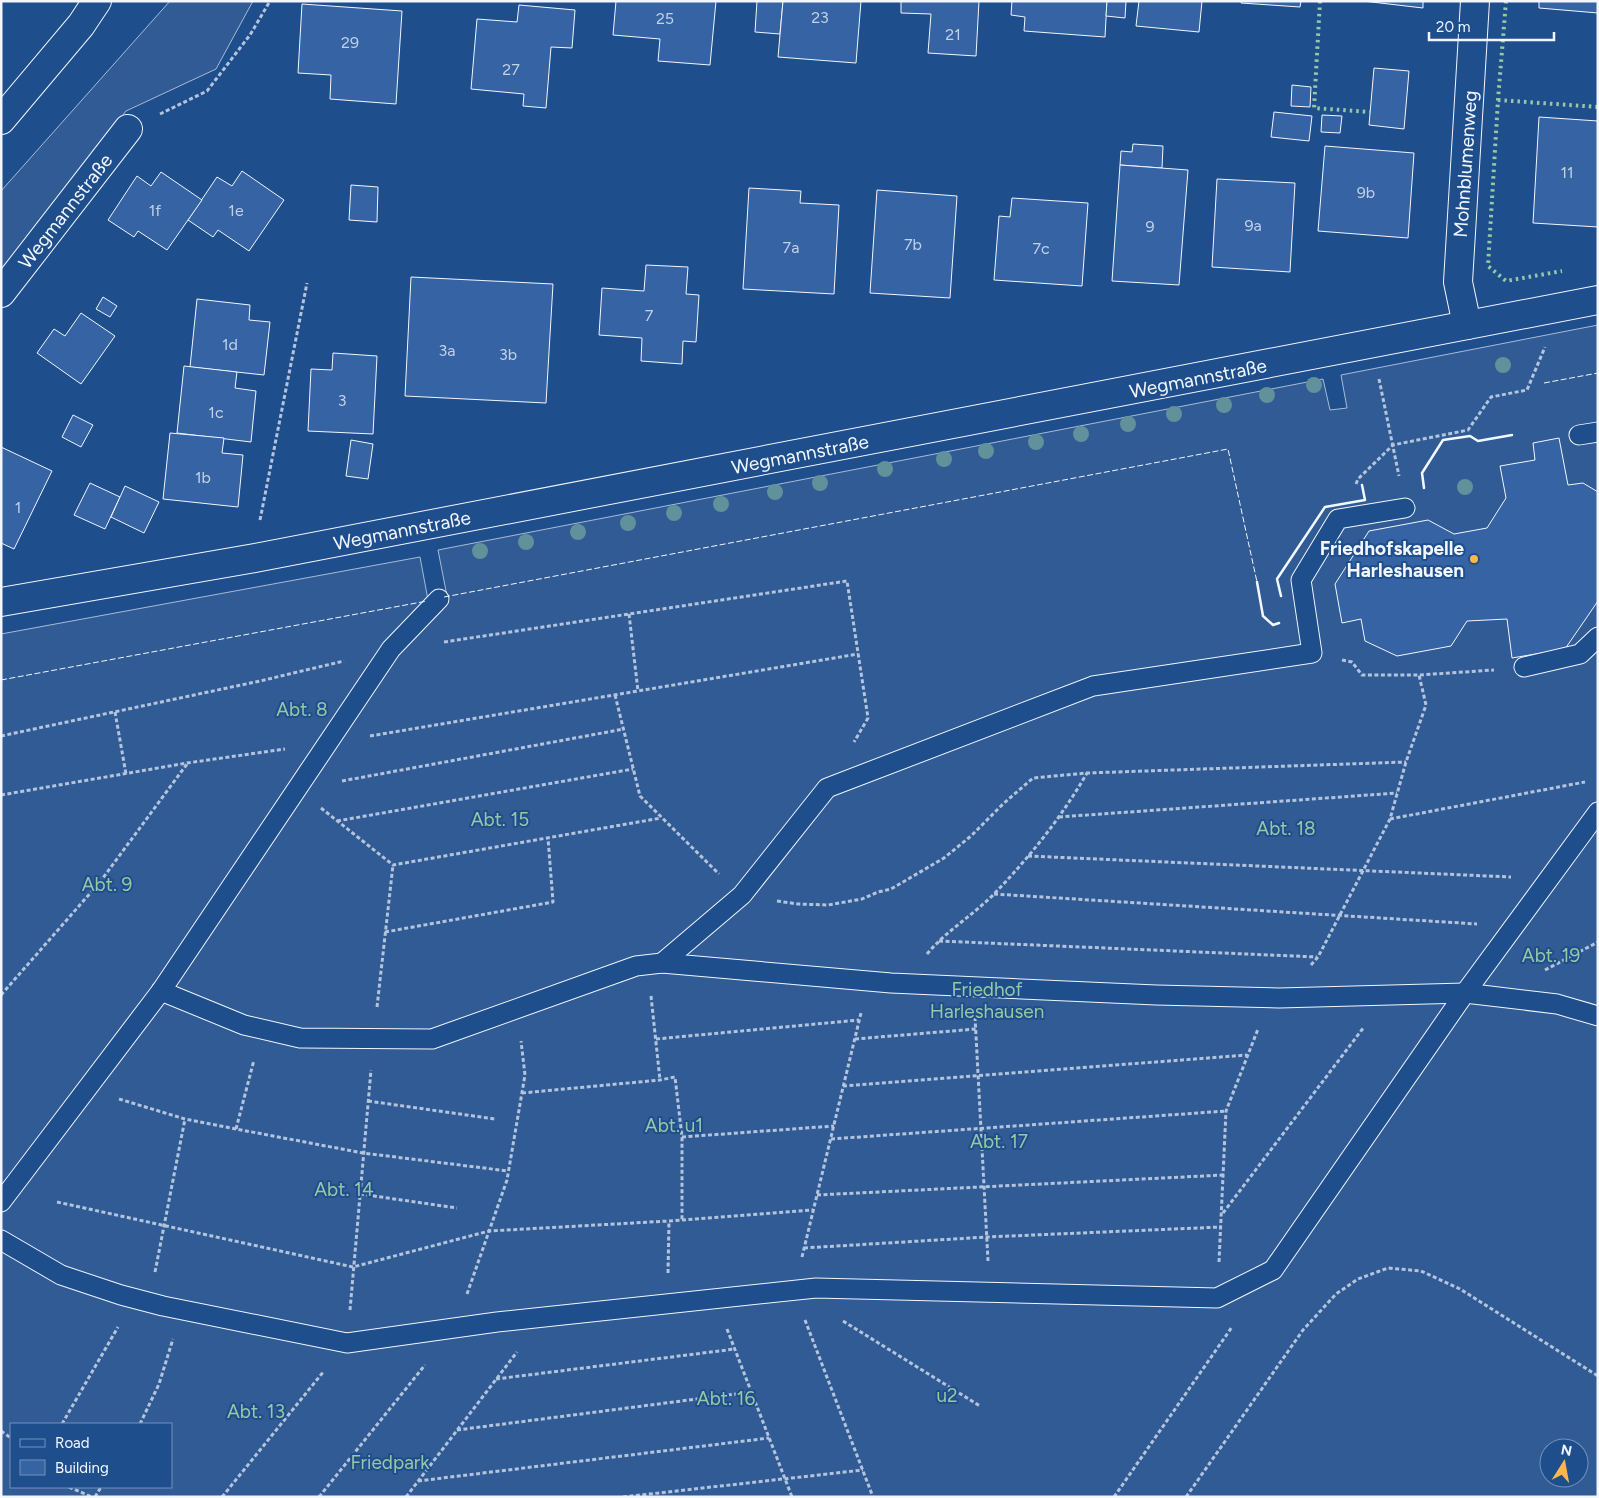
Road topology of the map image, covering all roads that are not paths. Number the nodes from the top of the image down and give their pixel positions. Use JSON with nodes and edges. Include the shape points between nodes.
{"nodes":[{"id":1,"x":97,"y":1,"type":"edge"},
{"id":2,"x":1475,"y":1,"type":"edge"},
{"id":3,"x":1,"y":120,"type":"edge"},
{"id":4,"x":128,"y":129,"type":"road end"},
{"id":5,"x":1,"y":293,"type":"edge"},
{"id":6,"x":1598,"y":300,"type":"edge"},
{"id":7,"x":1467,"y":325,"type":"junction"},
{"id":8,"x":1598,"y":432,"type":"edge"},
{"id":9,"x":1579,"y":435,"type":"dead end"},
{"id":10,"x":1405,"y":508,"type":"dead end"},
{"id":11,"x":439,"y":598,"type":"dead end"},
{"id":12,"x":1,"y":602,"type":"edge"},
{"id":13,"x":1598,"y":637,"type":"edge"},
{"id":14,"x":1524,"y":667,"type":"road end"},
{"id":15,"x":1598,"y":812,"type":"edge"},
{"id":16,"x":662,"y":963,"type":"junction"},
{"id":17,"x":161,"y":991,"type":"junction"},
{"id":18,"x":1465,"y":993,"type":"junction"},
{"id":19,"x":1598,"y":1016,"type":"edge"},
{"id":20,"x":1,"y":1202,"type":"edge"},
{"id":21,"x":1,"y":1240,"type":"edge"}],
"edges":[{"from":1,"to":3,"type":"street","via":[[81,25]]},
{"from":2,"to":7,"type":"street","name":"Mohnblumenweg","via":[[1458,282]]},
{"from":4,"to":5,"type":"street","name":"Wegmannstraße"},
{"from":6,"to":7,"type":"street","name":"Wegmannstraße"},
{"from":7,"to":12,"type":"street","name":"Wegmannstraße","via":[[255,558]]},
{"from":8,"to":9,"type":"lane"},
{"from":10,"to":16,"type":"lane","via":[[1338,519],[1301,580],[1312,653],[1093,686],[827,788],[742,895]]},
{"from":11,"to":17,"type":"lane","via":[[391,649]]},
{"from":13,"to":14,"type":"lane","via":[[1580,654]]},
{"from":15,"to":18,"type":"lane"},
{"from":16,"to":17,"type":"lane","via":[[636,966],[432,1039],[300,1038],[244,1025]]},
{"from":16,"to":18,"type":"lane","via":[[869,982],[1156,995],[1279,998]]},
{"from":17,"to":20,"type":"lane"},
{"from":18,"to":19,"type":"lane","via":[[1557,1004]]},
{"from":18,"to":21,"type":"lane","via":[[1273,1270],[1218,1298],[816,1288],[543,1317],[347,1343],[142,1300],[61,1275]]}]}
